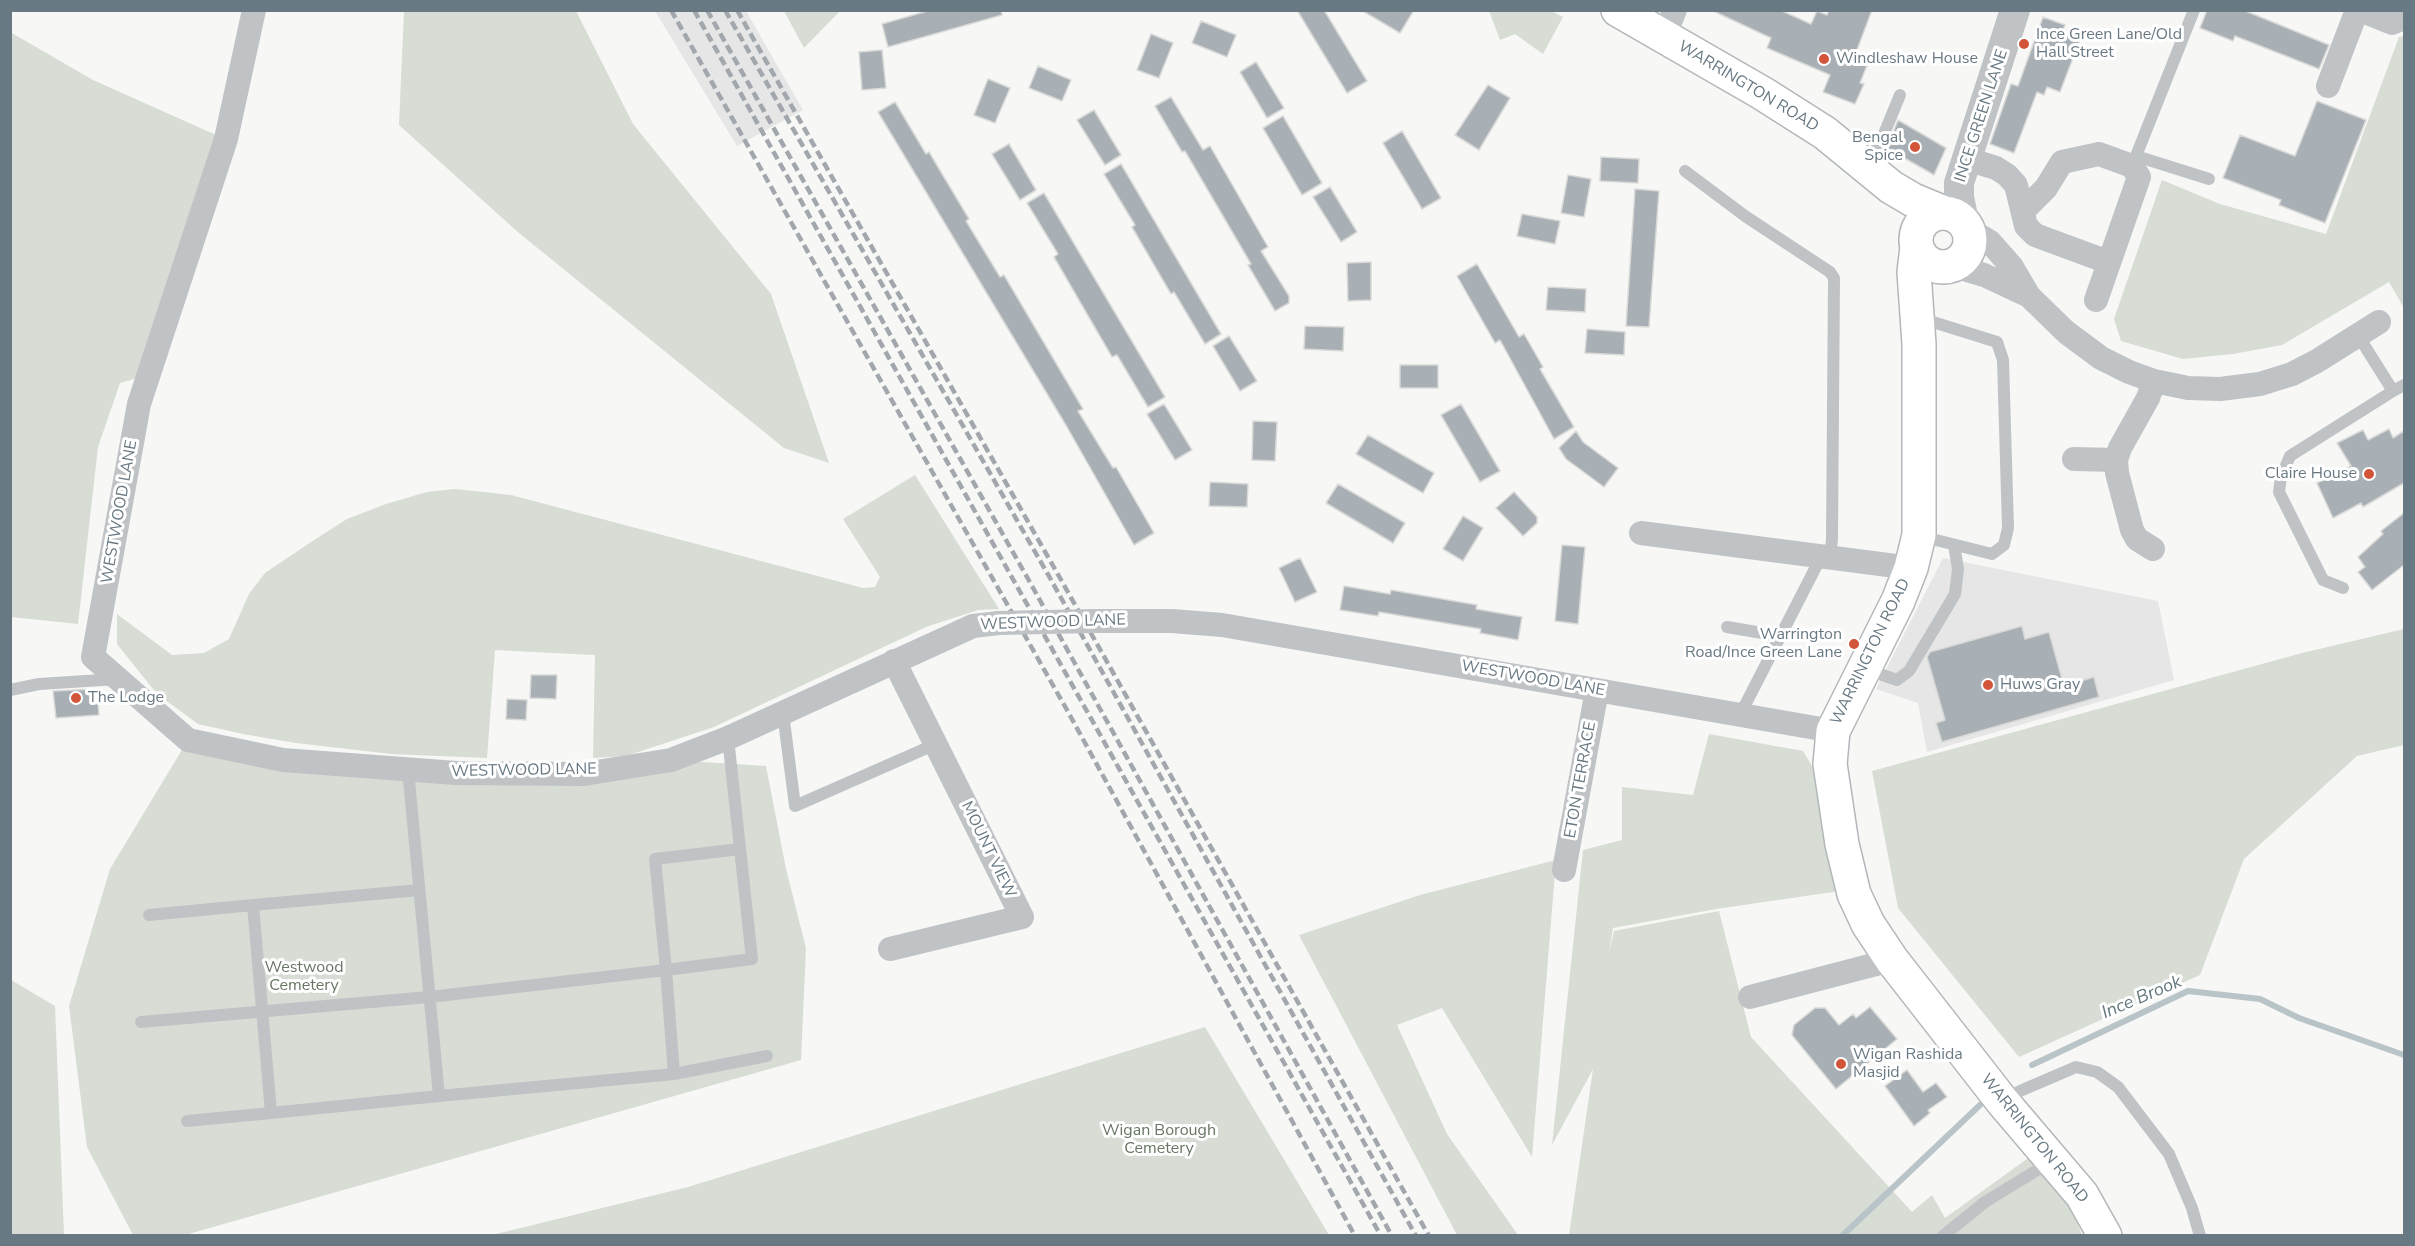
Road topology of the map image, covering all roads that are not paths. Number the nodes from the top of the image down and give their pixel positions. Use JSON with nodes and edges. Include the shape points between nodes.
{"nodes":[{"id":1,"x":254,"y":10,"type":"edge"},
{"id":2,"x":1618,"y":10,"type":"edge"},
{"id":3,"x":2015,"y":10,"type":"edge"},
{"id":4,"x":2194,"y":10,"type":"edge"},
{"id":5,"x":2359,"y":10,"type":"edge"},
{"id":6,"x":2404,"y":18,"type":"edge"},
{"id":7,"x":1670,"y":24,"type":"edge"},
{"id":8,"x":2328,"y":86,"type":"dead end"},
{"id":9,"x":1900,"y":95,"type":"dead end"},
{"id":10,"x":1967,"y":159,"type":"junction"},
{"id":11,"x":2134,"y":161,"type":"junction"},
{"id":12,"x":1866,"y":168,"type":"junction"},
{"id":13,"x":1685,"y":171,"type":"dead end"},
{"id":14,"x":2209,"y":179,"type":"dead end"},
{"id":15,"x":2024,"y":210,"type":"junction"},
{"id":16,"x":1958,"y":221,"type":"junction"},
{"id":17,"x":1916,"y":246,"type":"junction"},
{"id":18,"x":2108,"y":262,"type":"junction"},
{"id":19,"x":1952,"y":266,"type":"junction"},
{"id":20,"x":2029,"y":296,"type":"junction"},
{"id":21,"x":2096,"y":300,"type":"dead end"},
{"id":22,"x":2379,"y":322,"type":"dead end"},
{"id":23,"x":1920,"y":327,"type":"junction"},
{"id":24,"x":2359,"y":337,"type":"junction"},
{"id":25,"x":2154,"y":381,"type":"junction"},
{"id":26,"x":2399,"y":388,"type":"edge"},
{"id":27,"x":2074,"y":459,"type":"dead end"},
{"id":28,"x":2116,"y":460,"type":"junction"},
{"id":29,"x":1641,"y":533,"type":"dead end"},
{"id":30,"x":1919,"y":536,"type":"junction"},
{"id":31,"x":1954,"y":545,"type":"junction"},
{"id":32,"x":2153,"y":549,"type":"dead end"},
{"id":33,"x":1825,"y":557,"type":"junction"},
{"id":34,"x":1911,"y":568,"type":"junction"},
{"id":35,"x":2343,"y":588,"type":"dead end"},
{"id":36,"x":1727,"y":627,"type":"dead end"},
{"id":37,"x":1780,"y":636,"type":"junction"},
{"id":38,"x":894,"y":661,"type":"junction"},
{"id":39,"x":1863,"y":669,"type":"junction"},
{"id":40,"x":119,"y":679,"type":"junction"},
{"id":41,"x":10,"y":690,"type":"edge"},
{"id":42,"x":1597,"y":690,"type":"junction"},
{"id":43,"x":783,"y":712,"type":"junction"},
{"id":44,"x":1740,"y":715,"type":"junction"},
{"id":45,"x":1833,"y":730,"type":"junction"},
{"id":46,"x":728,"y":738,"type":"junction"},
{"id":47,"x":936,"y":744,"type":"junction"},
{"id":48,"x":408,"y":770,"type":"junction"},
{"id":49,"x":740,"y":849,"type":"junction"},
{"id":50,"x":1564,"y":870,"type":"dead end"},
{"id":51,"x":419,"y":890,"type":"junction"},
{"id":52,"x":253,"y":905,"type":"junction"},
{"id":53,"x":149,"y":915,"type":"dead end"},
{"id":54,"x":890,"y":949,"type":"dead end"},
{"id":55,"x":1892,"y":960,"type":"junction"},
{"id":56,"x":666,"y":970,"type":"junction"},
{"id":57,"x":429,"y":997,"type":"junction"},
{"id":58,"x":1750,"y":997,"type":"dead end"},
{"id":59,"x":262,"y":1012,"type":"junction"},
{"id":60,"x":141,"y":1022,"type":"dead end"},
{"id":61,"x":767,"y":1056,"type":"dead end"},
{"id":62,"x":674,"y":1074,"type":"junction"},
{"id":63,"x":439,"y":1096,"type":"junction"},
{"id":64,"x":2002,"y":1101,"type":"junction"},
{"id":65,"x":271,"y":1113,"type":"junction"},
{"id":66,"x":187,"y":1121,"type":"dead end"},
{"id":67,"x":2053,"y":1161,"type":"junction"},
{"id":68,"x":1943,"y":1236,"type":"edge"},
{"id":69,"x":2105,"y":1236,"type":"edge"},
{"id":70,"x":2200,"y":1236,"type":"edge"}],
"edges":[{"from":1,"to":40,"type":"street","name":"WESTWOOD LANE","via":[[226,139],[140,404],[93,657]]},
{"from":2,"to":7,"type":"main road","name":"WARRINGTON ROAD"},
{"from":3,"to":10,"type":"street","name":"INCE GREEN LANE"},
{"from":4,"to":11,"type":"lane"},
{"from":5,"to":6,"type":"street","via":[[2392,23]]},
{"from":5,"to":8,"type":"street"},
{"from":7,"to":12,"type":"main road","name":"WARRINGTON ROAD","via":[[1762,93],[1825,133]]},
{"from":9,"to":12,"type":"lane"},
{"from":10,"to":15,"type":"street","via":[[2007,175],[2016,185]]},
{"from":10,"to":16,"type":"street","name":"INCE GREEN LANE","via":[[1959,190]]},
{"from":11,"to":14,"type":"lane"},
{"from":11,"to":15,"type":"street","via":[[2099,154],[2062,162],[2046,188]]},
{"from":11,"to":18,"type":"street","via":[[2139,177]]},
{"from":12,"to":16,"type":"main road","name":"WARRINGTON ROAD","via":[[1908,197]]},
{"from":12,"to":17,"type":"main road","name":"WARRINGTON ROAD"},
{"from":13,"to":33,"type":"lane","via":[[1834,278],[1832,539]]},
{"from":15,"to":18,"type":"street","via":[[2026,226],[2035,235]]},
{"from":16,"to":17,"type":"main road","via":[[1933,214],[1919,226]]},
{"from":16,"to":19,"type":"main road","via":[[1970,246],[1961,261]]},
{"from":16,"to":20,"type":"street","via":[[1990,242],[2012,267]]},
{"from":17,"to":19,"type":"main road","via":[[1920,255],[1934,266]]},
{"from":17,"to":23,"type":"main road","name":"WARRINGTON ROAD","via":[[1914,272]]},
{"from":18,"to":21,"type":"street"},
{"from":19,"to":20,"type":"street","via":[[1984,275]]},
{"from":19,"to":23,"type":"main road","name":"WARRINGTON ROAD","via":[[1933,294]]},
{"from":20,"to":25,"type":"street","via":[[2066,332],[2101,358]]},
{"from":22,"to":24,"type":"street"},
{"from":23,"to":30,"type":"main road","name":"WARRINGTON ROAD"},
{"from":23,"to":31,"type":"lane","via":[[1997,342],[2003,360],[2008,528],[2004,545],[1992,554]]},
{"from":24,"to":25,"type":"street","via":[[2292,374],[2260,384],[2220,389]]},
{"from":24,"to":26,"type":"lane"},
{"from":25,"to":28,"type":"street"},
{"from":26,"to":35,"type":"lane","via":[[2290,456],[2281,477],[2279,492],[2323,580]]},
{"from":27,"to":28,"type":"street"},
{"from":28,"to":32,"type":"street","via":[[2132,530],[2137,539]]},
{"from":29,"to":33,"type":"street"},
{"from":30,"to":31,"type":"lane"},
{"from":30,"to":34,"type":"main road","name":"WARRINGTON ROAD"},
{"from":31,"to":39,"type":"lane","via":[[1958,569],[1954,594],[1909,671],[1897,680]]},
{"from":33,"to":34,"type":"street"},
{"from":33,"to":37,"type":"lane"},
{"from":34,"to":39,"type":"main road","name":"WARRINGTON ROAD"},
{"from":36,"to":37,"type":"lane"},
{"from":37,"to":44,"type":"lane"},
{"from":38,"to":42,"type":"street","name":"WESTWOOD LANE","bridge":true,"via":[[974,626],[1172,621],[1222,625]]},
{"from":38,"to":43,"type":"street","name":"WESTWOOD LANE"},
{"from":38,"to":47,"type":"street","name":"MOUNT VIEW"},
{"from":39,"to":45,"type":"main road","name":"WARRINGTON ROAD"},
{"from":40,"to":41,"type":"lane","via":[[39,684]]},
{"from":40,"to":48,"type":"street","name":"WESTWOOD LANE","via":[[188,740],[283,760]]},
{"from":42,"to":44,"type":"street","name":"WESTWOOD LANE"},
{"from":42,"to":50,"type":"street","name":"ETON TERRACE"},
{"from":43,"to":46,"type":"street","name":"WESTWOOD LANE"},
{"from":43,"to":47,"type":"lane","via":[[795,806]]},
{"from":44,"to":45,"type":"street","name":"WESTWOOD LANE"},
{"from":45,"to":55,"type":"main road","name":"WARRINGTON ROAD","via":[[1830,764],[1854,894]]},
{"from":46,"to":48,"type":"street","name":"WESTWOOD LANE","via":[[671,760],[584,774]]},
{"from":46,"to":49,"type":"lane"},
{"from":47,"to":54,"type":"street","name":"MOUNT VIEW","via":[[1022,917]]},
{"from":48,"to":51,"type":"lane"},
{"from":49,"to":56,"type":"lane","via":[[655,859]]},
{"from":49,"to":56,"type":"lane","via":[[752,959]]},
{"from":51,"to":52,"type":"lane"},
{"from":51,"to":57,"type":"lane"},
{"from":52,"to":53,"type":"lane"},
{"from":52,"to":59,"type":"lane"},
{"from":55,"to":58,"type":"street"},
{"from":55,"to":64,"type":"main road","name":"WARRINGTON ROAD"},
{"from":56,"to":57,"type":"lane"},
{"from":56,"to":62,"type":"lane"},
{"from":57,"to":59,"type":"lane"},
{"from":57,"to":63,"type":"lane"},
{"from":59,"to":60,"type":"lane"},
{"from":59,"to":65,"type":"lane"},
{"from":61,"to":62,"type":"lane"},
{"from":62,"to":63,"type":"lane"},
{"from":63,"to":65,"type":"lane"},
{"from":64,"to":67,"type":"main road","name":"WARRINGTON ROAD"},
{"from":64,"to":70,"type":"lane","via":[[2076,1067],[2097,1072],[2118,1087],[2169,1154]]},
{"from":65,"to":66,"type":"lane"},
{"from":67,"to":68,"type":"lane","via":[[1985,1202]]},
{"from":67,"to":69,"type":"main road","name":"WARRINGTON ROAD","via":[[2082,1195]]}]}
